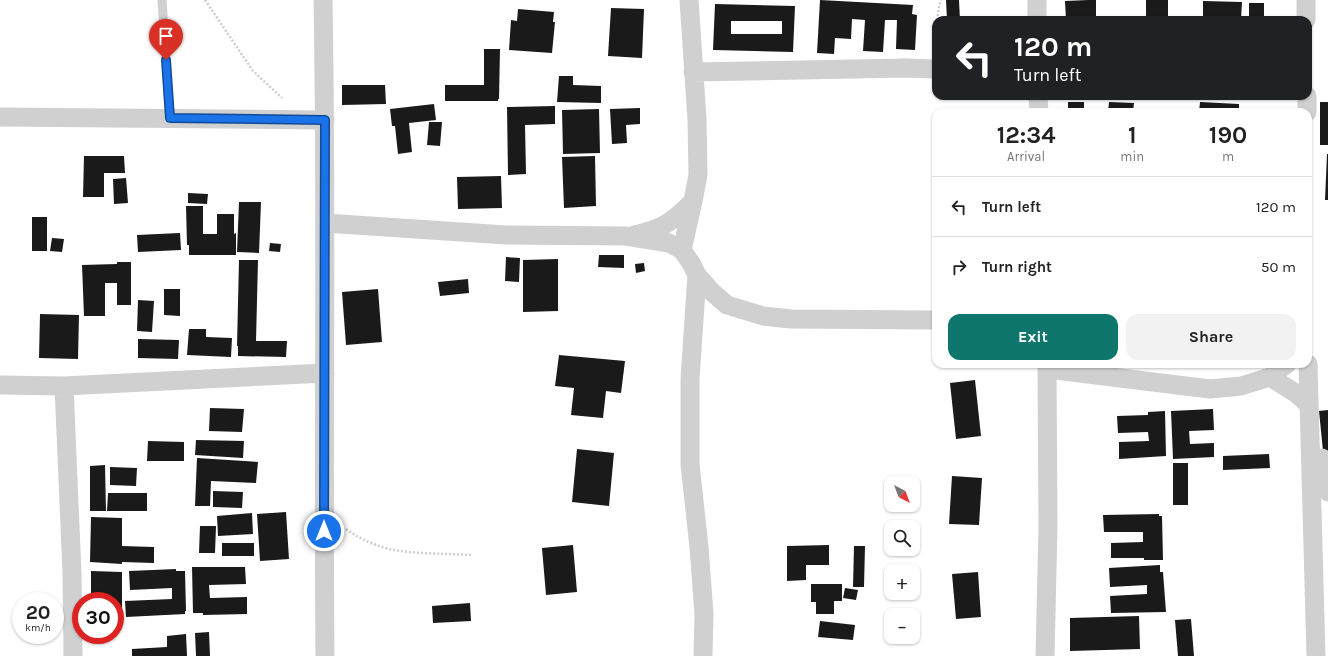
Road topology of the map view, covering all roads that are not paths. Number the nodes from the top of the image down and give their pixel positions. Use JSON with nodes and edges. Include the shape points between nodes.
{"nodes":[{"id":1,"x":162,"y":0,"type":"edge"},
{"id":2,"x":323,"y":0,"type":"edge"},
{"id":3,"x":689,"y":0,"type":"edge"},
{"id":4,"x":1037,"y":0,"type":"edge"},
{"id":5,"x":1306,"y":0,"type":"edge"},
{"id":6,"x":1037,"y":16,"type":"edge"},
{"id":7,"x":1306,"y":16,"type":"edge"},
{"id":8,"x":932,"y":69,"type":"edge"},
{"id":9,"x":693,"y":72,"type":"junction"},
{"id":10,"x":0,"y":117,"type":"edge"},
{"id":11,"x":170,"y":118,"type":"junction"},
{"id":12,"x":325,"y":120,"type":"junction"},
{"id":13,"x":693,"y":201,"type":"junction"},
{"id":14,"x":325,"y":223,"type":"junction"},
{"id":15,"x":626,"y":236,"type":"junction"},
{"id":16,"x":682,"y":250,"type":"junction"},
{"id":17,"x":697,"y":275,"type":"junction"},
{"id":18,"x":932,"y":320,"type":"edge"},
{"id":19,"x":1047,"y":368,"type":"edge"},
{"id":20,"x":1054,"y":368,"type":"edge"},
{"id":21,"x":1282,"y":368,"type":"edge"},
{"id":22,"x":1308,"y":368,"type":"edge"},
{"id":23,"x":324,"y":373,"type":"junction"},
{"id":24,"x":1270,"y":377,"type":"junction"},
{"id":25,"x":0,"y":385,"type":"edge"},
{"id":26,"x":64,"y":386,"type":"junction"},
{"id":27,"x":1310,"y":405,"type":"junction"},
{"id":28,"x":1320,"y":458,"type":"edge"},
{"id":29,"x":1328,"y":492,"type":"edge"},
{"id":30,"x":73,"y":656,"type":"edge"},
{"id":31,"x":325,"y":656,"type":"edge"},
{"id":32,"x":703,"y":656,"type":"edge"},
{"id":33,"x":1045,"y":656,"type":"edge"},
{"id":34,"x":1316,"y":656,"type":"edge"}],
"edges":[{"from":1,"to":11,"type":"lane"},
{"from":2,"to":12,"type":"street"},
{"from":3,"to":9,"type":"street"},
{"from":4,"to":6,"type":"street"},
{"from":5,"to":7,"type":"street"},
{"from":8,"to":9,"type":"street"},
{"from":9,"to":13,"type":"street","via":[[698,175]]},
{"from":10,"to":11,"type":"street"},
{"from":11,"to":12,"type":"street"},
{"from":12,"to":14,"type":"street"},
{"from":13,"to":15,"type":"street","via":[[669,223],[652,231]]},
{"from":13,"to":16,"type":"street"},
{"from":14,"to":15,"type":"street","via":[[506,235]]},
{"from":14,"to":23,"type":"street"},
{"from":15,"to":16,"type":"street","via":[[669,243]]},
{"from":16,"to":17,"type":"street"},
{"from":17,"to":18,"type":"street","via":[[727,304],[762,316],[792,319]]},
{"from":17,"to":32,"type":"street","via":[[690,379],[690,464],[699,546]]},
{"from":19,"to":33,"type":"street","via":[[1048,527]]},
{"from":20,"to":24,"type":"street","via":[[1210,389],[1241,386]]},
{"from":21,"to":24,"type":"street"},
{"from":22,"to":27,"type":"street"},
{"from":23,"to":26,"type":"street"},
{"from":23,"to":31,"type":"street"},
{"from":24,"to":27,"type":"street"},
{"from":25,"to":26,"type":"street"},
{"from":26,"to":30,"type":"street"},
{"from":27,"to":28,"type":"street"},
{"from":28,"to":29,"type":"street"},
{"from":28,"to":34,"type":"street"}]}
